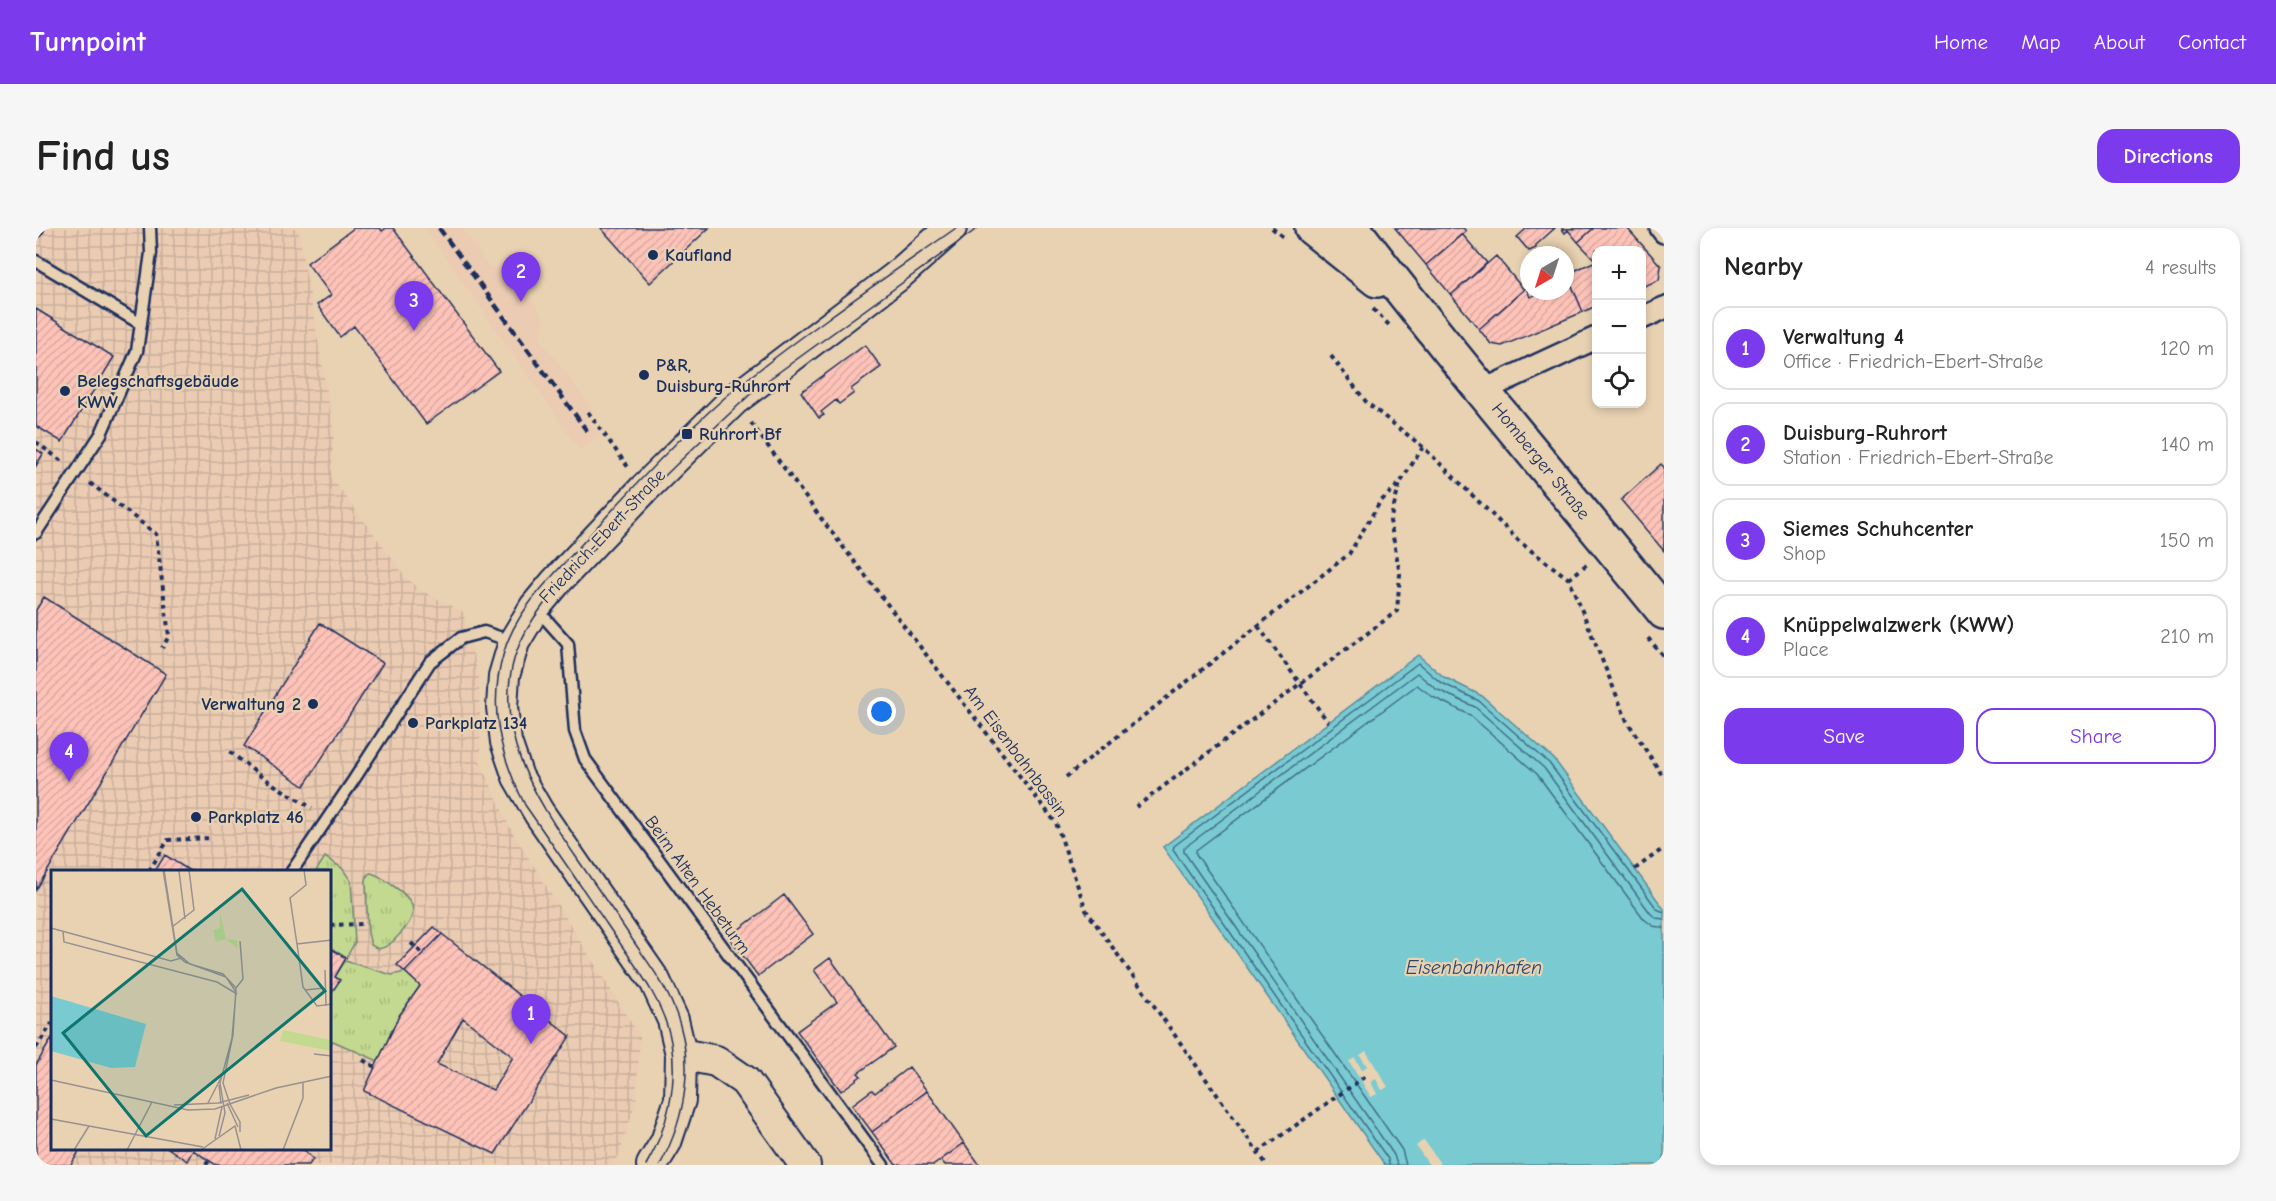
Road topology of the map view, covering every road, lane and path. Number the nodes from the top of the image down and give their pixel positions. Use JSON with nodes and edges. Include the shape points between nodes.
{"nodes":[{"id":1,"x":150,"y":228,"type":"edge"},
{"id":2,"x":951,"y":228,"type":"edge"},
{"id":3,"x":973,"y":228,"type":"edge"},
{"id":4,"x":1272,"y":228,"type":"edge"},
{"id":5,"x":1353,"y":228,"type":"edge"},
{"id":6,"x":1661,"y":228,"type":"edge"},
{"id":7,"x":1664,"y":232,"type":"edge"},
{"id":8,"x":1301,"y":235,"type":"edge"},
{"id":9,"x":36,"y":261,"type":"edge"},
{"id":10,"x":896,"y":277,"type":"junction"},
{"id":11,"x":1371,"y":308,"type":"dead end"},
{"id":12,"x":1664,"y":308,"type":"edge"},
{"id":13,"x":1646,"y":316,"type":"edge"},
{"id":14,"x":1405,"y":320,"type":"junction"},
{"id":15,"x":141,"y":324,"type":"junction"},
{"id":16,"x":1592,"y":340,"type":"edge"},
{"id":17,"x":1331,"y":356,"type":"dead end"},
{"id":18,"x":1484,"y":390,"type":"junction"},
{"id":19,"x":734,"y":400,"type":"junction"},
{"id":20,"x":588,"y":412,"type":"dead end"},
{"id":21,"x":36,"y":442,"type":"edge"},
{"id":22,"x":1423,"y":447,"type":"junction"},
{"id":23,"x":75,"y":472,"type":"junction"},
{"id":24,"x":1400,"y":483,"type":"junction"},
{"id":25,"x":645,"y":489,"type":"junction"},
{"id":26,"x":36,"y":533,"type":"edge"},
{"id":27,"x":1580,"y":555,"type":"dead end"},
{"id":28,"x":1595,"y":573,"type":"dead end"},
{"id":29,"x":535,"y":607,"type":"junction"},
{"id":30,"x":1654,"y":622,"type":"edge"},
{"id":31,"x":1258,"y":626,"type":"junction"},
{"id":32,"x":514,"y":642,"type":"junction"},
{"id":33,"x":162,"y":648,"type":"dead end"},
{"id":34,"x":1664,"y":657,"type":"edge"},
{"id":35,"x":1301,"y":683,"type":"junction"},
{"id":36,"x":1328,"y":722,"type":"dead end"},
{"id":37,"x":230,"y":752,"type":"dead end"},
{"id":38,"x":1066,"y":777,"type":"dead end"},
{"id":39,"x":1664,"y":778,"type":"edge"},
{"id":40,"x":1137,"y":807,"type":"dead end"},
{"id":41,"x":328,"y":818,"type":"junction"},
{"id":42,"x":211,"y":838,"type":"dead end"},
{"id":43,"x":1664,"y":848,"type":"edge"},
{"id":44,"x":1635,"y":869,"type":"dead end"},
{"id":45,"x":150,"y":870,"type":"edge"},
{"id":46,"x":293,"y":870,"type":"edge"},
{"id":47,"x":362,"y":924,"type":"dead end"},
{"id":48,"x":332,"y":925,"type":"edge"},
{"id":49,"x":411,"y":943,"type":"dead end"},
{"id":50,"x":423,"y":954,"type":"dead end"},
{"id":51,"x":51,"y":1025,"type":"edge"},
{"id":52,"x":36,"y":1048,"type":"edge"},
{"id":53,"x":681,"y":1054,"type":"junction"},
{"id":54,"x":363,"y":1060,"type":"dead end"},
{"id":55,"x":375,"y":1067,"type":"dead end"},
{"id":56,"x":1367,"y":1075,"type":"dead end"},
{"id":57,"x":1258,"y":1152,"type":"junction"},
{"id":58,"x":208,"y":1160,"type":"dead end"},
{"id":59,"x":206,"y":1165,"type":"edge"},
{"id":60,"x":652,"y":1165,"type":"edge"},
{"id":61,"x":805,"y":1165,"type":"edge"},
{"id":62,"x":883,"y":1165,"type":"edge"},
{"id":63,"x":1267,"y":1165,"type":"edge"}],
"edges":[{"from":1,"to":15,"type":"lane","via":[[151,253]]},
{"from":2,"to":10,"type":"main road","name":"Friedrich-Ebert-Straße"},
{"from":3,"to":10,"type":"main road"},
{"from":4,"to":8,"type":"path"},
{"from":5,"to":14,"type":"main road","name":"Homberger Straße"},
{"from":6,"to":7,"type":"street"},
{"from":8,"to":14,"type":"main road","name":"Homberger Straße"},
{"from":9,"to":15,"type":"lane"},
{"from":10,"to":19,"type":"main road","name":"Friedrich-Ebert-Straße"},
{"from":11,"to":14,"type":"path"},
{"from":12,"to":13,"type":"street"},
{"from":14,"to":18,"type":"main road","name":"Homberger Straße"},
{"from":15,"to":23,"type":"lane","via":[[137,351],[101,434]]},
{"from":16,"to":18,"type":"street"},
{"from":17,"to":22,"type":"path","via":[[1367,403]]},
{"from":18,"to":30,"type":"main road","name":"Homberger Straße"},
{"from":19,"to":25,"type":"main road","name":"Friedrich-Ebert-Straße"},
{"from":19,"to":57,"type":"path","name":"Am Eisenbahnbassin","via":[[1056,823],[1086,910]]},
{"from":20,"to":25,"type":"path"},
{"from":21,"to":23,"type":"path"},
{"from":22,"to":24,"type":"path"},
{"from":22,"to":39,"type":"path","via":[[1521,543],[1569,579],[1627,721]]},
{"from":23,"to":26,"type":"lane"},
{"from":23,"to":33,"type":"path","via":[[156,534],[169,636]]},
{"from":24,"to":31,"type":"path","via":[[1380,502],[1349,554]]},
{"from":24,"to":35,"type":"path","via":[[1390,520],[1400,574],[1397,611]]},
{"from":25,"to":29,"type":"main road","name":"Friedrich-Ebert-Straße"},
{"from":27,"to":28,"type":"path"},
{"from":29,"to":32,"type":"main road","name":"Friedrich-Ebert-Straße"},
{"from":29,"to":62,"type":"lane","name":"Beim Alten Hebeturm","via":[[568,644],[575,731],[585,759]]},
{"from":30,"to":34,"type":"path"},
{"from":31,"to":35,"type":"path"},
{"from":31,"to":38,"type":"path"},
{"from":32,"to":41,"type":"lane","via":[[484,632],[461,638],[430,662]]},
{"from":32,"to":53,"type":"main road","name":"Friedrich-Ebert-Straße","via":[[504,676],[502,706],[506,742],[518,777],[655,981],[673,1020]]},
{"from":35,"to":36,"type":"path"},
{"from":35,"to":40,"type":"path"},
{"from":37,"to":41,"type":"path","via":[[263,778]]},
{"from":41,"to":46,"type":"lane"},
{"from":42,"to":45,"type":"path","via":[[168,840]]},
{"from":43,"to":44,"type":"path"},
{"from":47,"to":48,"type":"path"},
{"from":49,"to":50,"type":"path"},
{"from":51,"to":52,"type":"path"},
{"from":53,"to":60,"type":"main road","name":"Friedrich-Ebert-Straße","via":[[680,1100],[666,1142]]},
{"from":53,"to":61,"type":"main road","via":[[716,1060],[745,1081]]},
{"from":54,"to":55,"type":"path"},
{"from":56,"to":57,"type":"path"},
{"from":57,"to":63,"type":"path","name":"Am Eisenbahnbassin"},
{"from":58,"to":59,"type":"path"}]}
